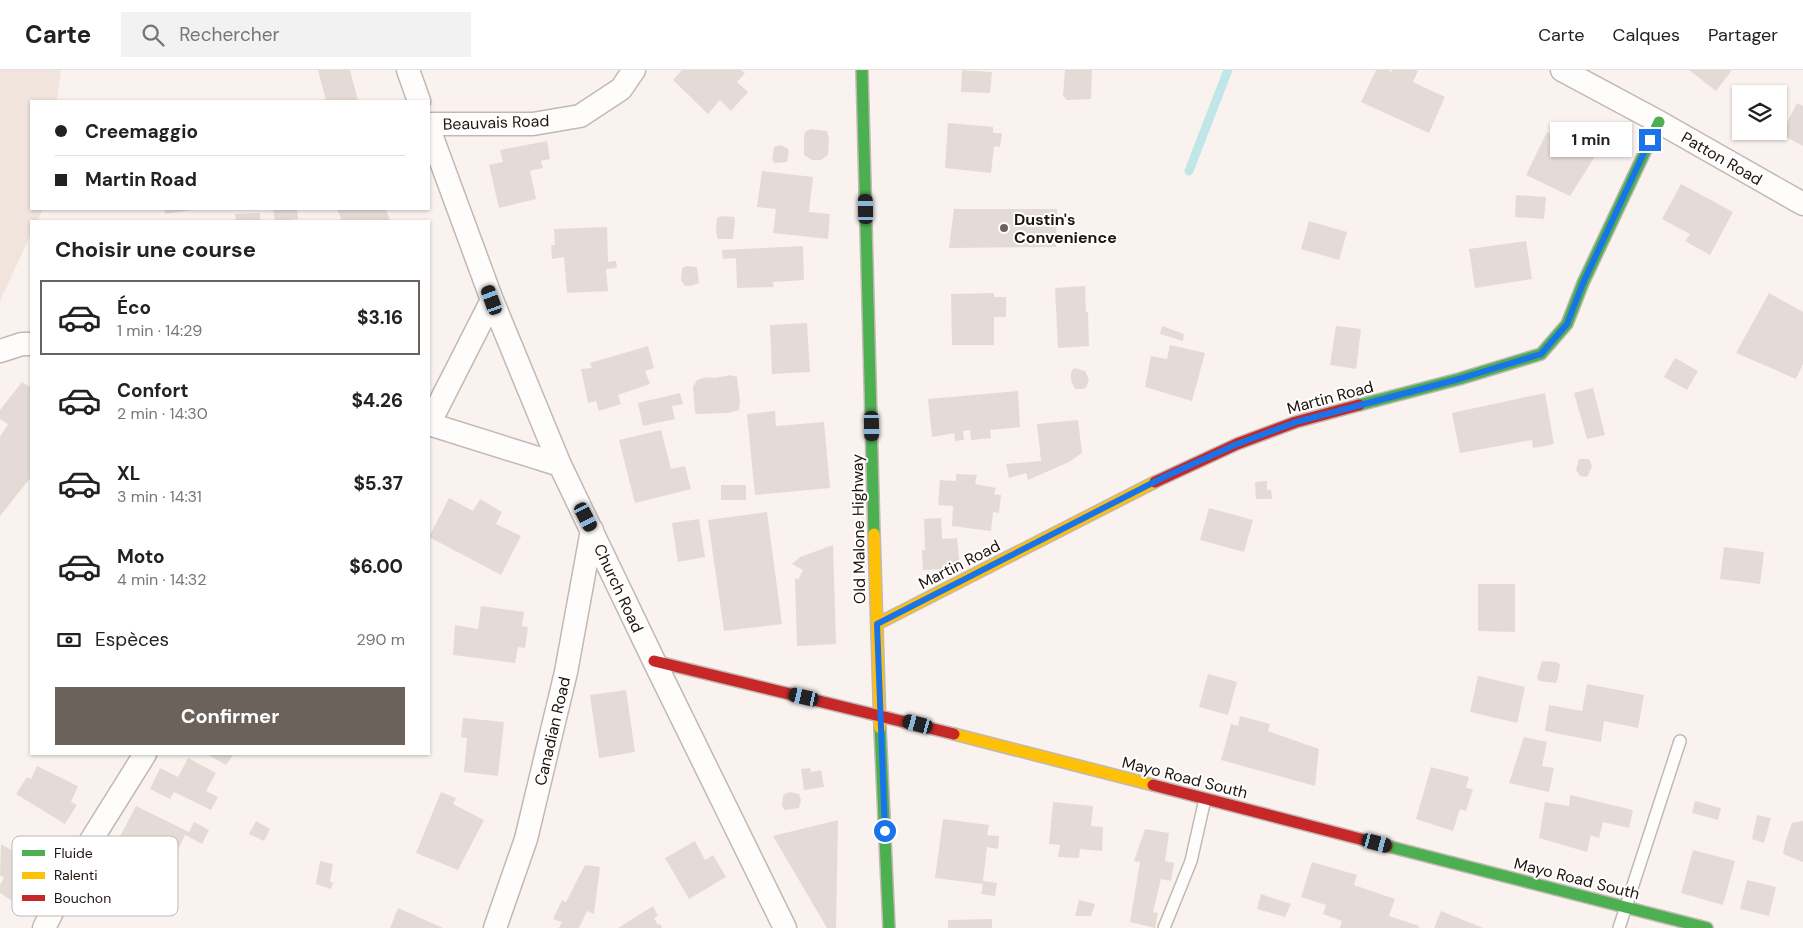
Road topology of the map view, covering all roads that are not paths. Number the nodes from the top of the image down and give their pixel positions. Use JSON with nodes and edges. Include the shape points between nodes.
{"nodes":[{"id":1,"x":408,"y":70,"type":"edge"},
{"id":2,"x":634,"y":70,"type":"edge"},
{"id":3,"x":862,"y":70,"type":"edge"},
{"id":4,"x":1562,"y":70,"type":"edge"},
{"id":5,"x":419,"y":100,"type":"edge"},
{"id":6,"x":1659,"y":122,"type":"junction"},
{"id":7,"x":430,"y":124,"type":"edge"},
{"id":8,"x":430,"y":132,"type":"edge"},
{"id":9,"x":1803,"y":204,"type":"edge"},
{"id":10,"x":492,"y":300,"type":"junction"},
{"id":11,"x":30,"y":344,"type":"edge"},
{"id":12,"x":0,"y":351,"type":"edge"},
{"id":13,"x":430,"y":422,"type":"edge"},
{"id":14,"x":430,"y":424,"type":"edge"},
{"id":15,"x":560,"y":465,"type":"junction"},
{"id":16,"x":592,"y":530,"type":"junction"},
{"id":17,"x":877,"y":624,"type":"junction"},
{"id":18,"x":654,"y":661,"type":"junction"},
{"id":19,"x":879,"y":715,"type":"junction"},
{"id":20,"x":1680,"y":741,"type":"dead end"},
{"id":21,"x":143,"y":755,"type":"edge"},
{"id":22,"x":1205,"y":799,"type":"junction"},
{"id":23,"x":93,"y":836,"type":"edge"},
{"id":24,"x":1626,"y":907,"type":"junction"},
{"id":25,"x":50,"y":916,"type":"edge"},
{"id":26,"x":44,"y":928,"type":"edge"},
{"id":27,"x":495,"y":928,"type":"edge"},
{"id":28,"x":785,"y":928,"type":"edge"},
{"id":29,"x":889,"y":928,"type":"edge"},
{"id":30,"x":1164,"y":928,"type":"edge"},
{"id":31,"x":1619,"y":928,"type":"edge"},
{"id":32,"x":1707,"y":928,"type":"edge"}],
"edges":[{"from":1,"to":5,"type":"street"},
{"from":2,"to":7,"type":"street","name":"Beauvais Road","via":[[621,89],[580,116],[533,124]]},
{"from":3,"to":17,"type":"street","name":"Old Malone Highway"},
{"from":4,"to":6,"type":"street","name":"Patton Road"},
{"from":6,"to":9,"type":"street","name":"Patton Road"},
{"from":6,"to":17,"type":"street","name":"Martin Road","via":[[1567,324],[1541,354],[1296,422],[1237,444],[1164,477]]},
{"from":8,"to":10,"type":"street","name":"Church Road"},
{"from":10,"to":13,"type":"street"},
{"from":10,"to":15,"type":"street","name":"Church Road"},
{"from":11,"to":12,"type":"street"},
{"from":14,"to":15,"type":"street"},
{"from":15,"to":16,"type":"street","name":"Church Road"},
{"from":16,"to":18,"type":"street","name":"Church Road"},
{"from":16,"to":27,"type":"street","name":"Canadian Road","via":[[566,672],[526,839]]},
{"from":17,"to":19,"type":"street","name":"Old Malone Highway"},
{"from":18,"to":19,"type":"street","name":"Mayo Road South"},
{"from":18,"to":28,"type":"street","name":"Church Road"},
{"from":19,"to":22,"type":"street","name":"Mayo Road South"},
{"from":19,"to":29,"type":"street","name":"Old Malone Highway"},
{"from":20,"to":24,"type":"lane"},
{"from":21,"to":23,"type":"street"},
{"from":22,"to":24,"type":"street","name":"Mayo Road South"},
{"from":22,"to":30,"type":"lane","via":[[1192,861]]},
{"from":24,"to":31,"type":"lane"},
{"from":24,"to":32,"type":"street","name":"Mayo Road South"},
{"from":25,"to":26,"type":"street"}]}
